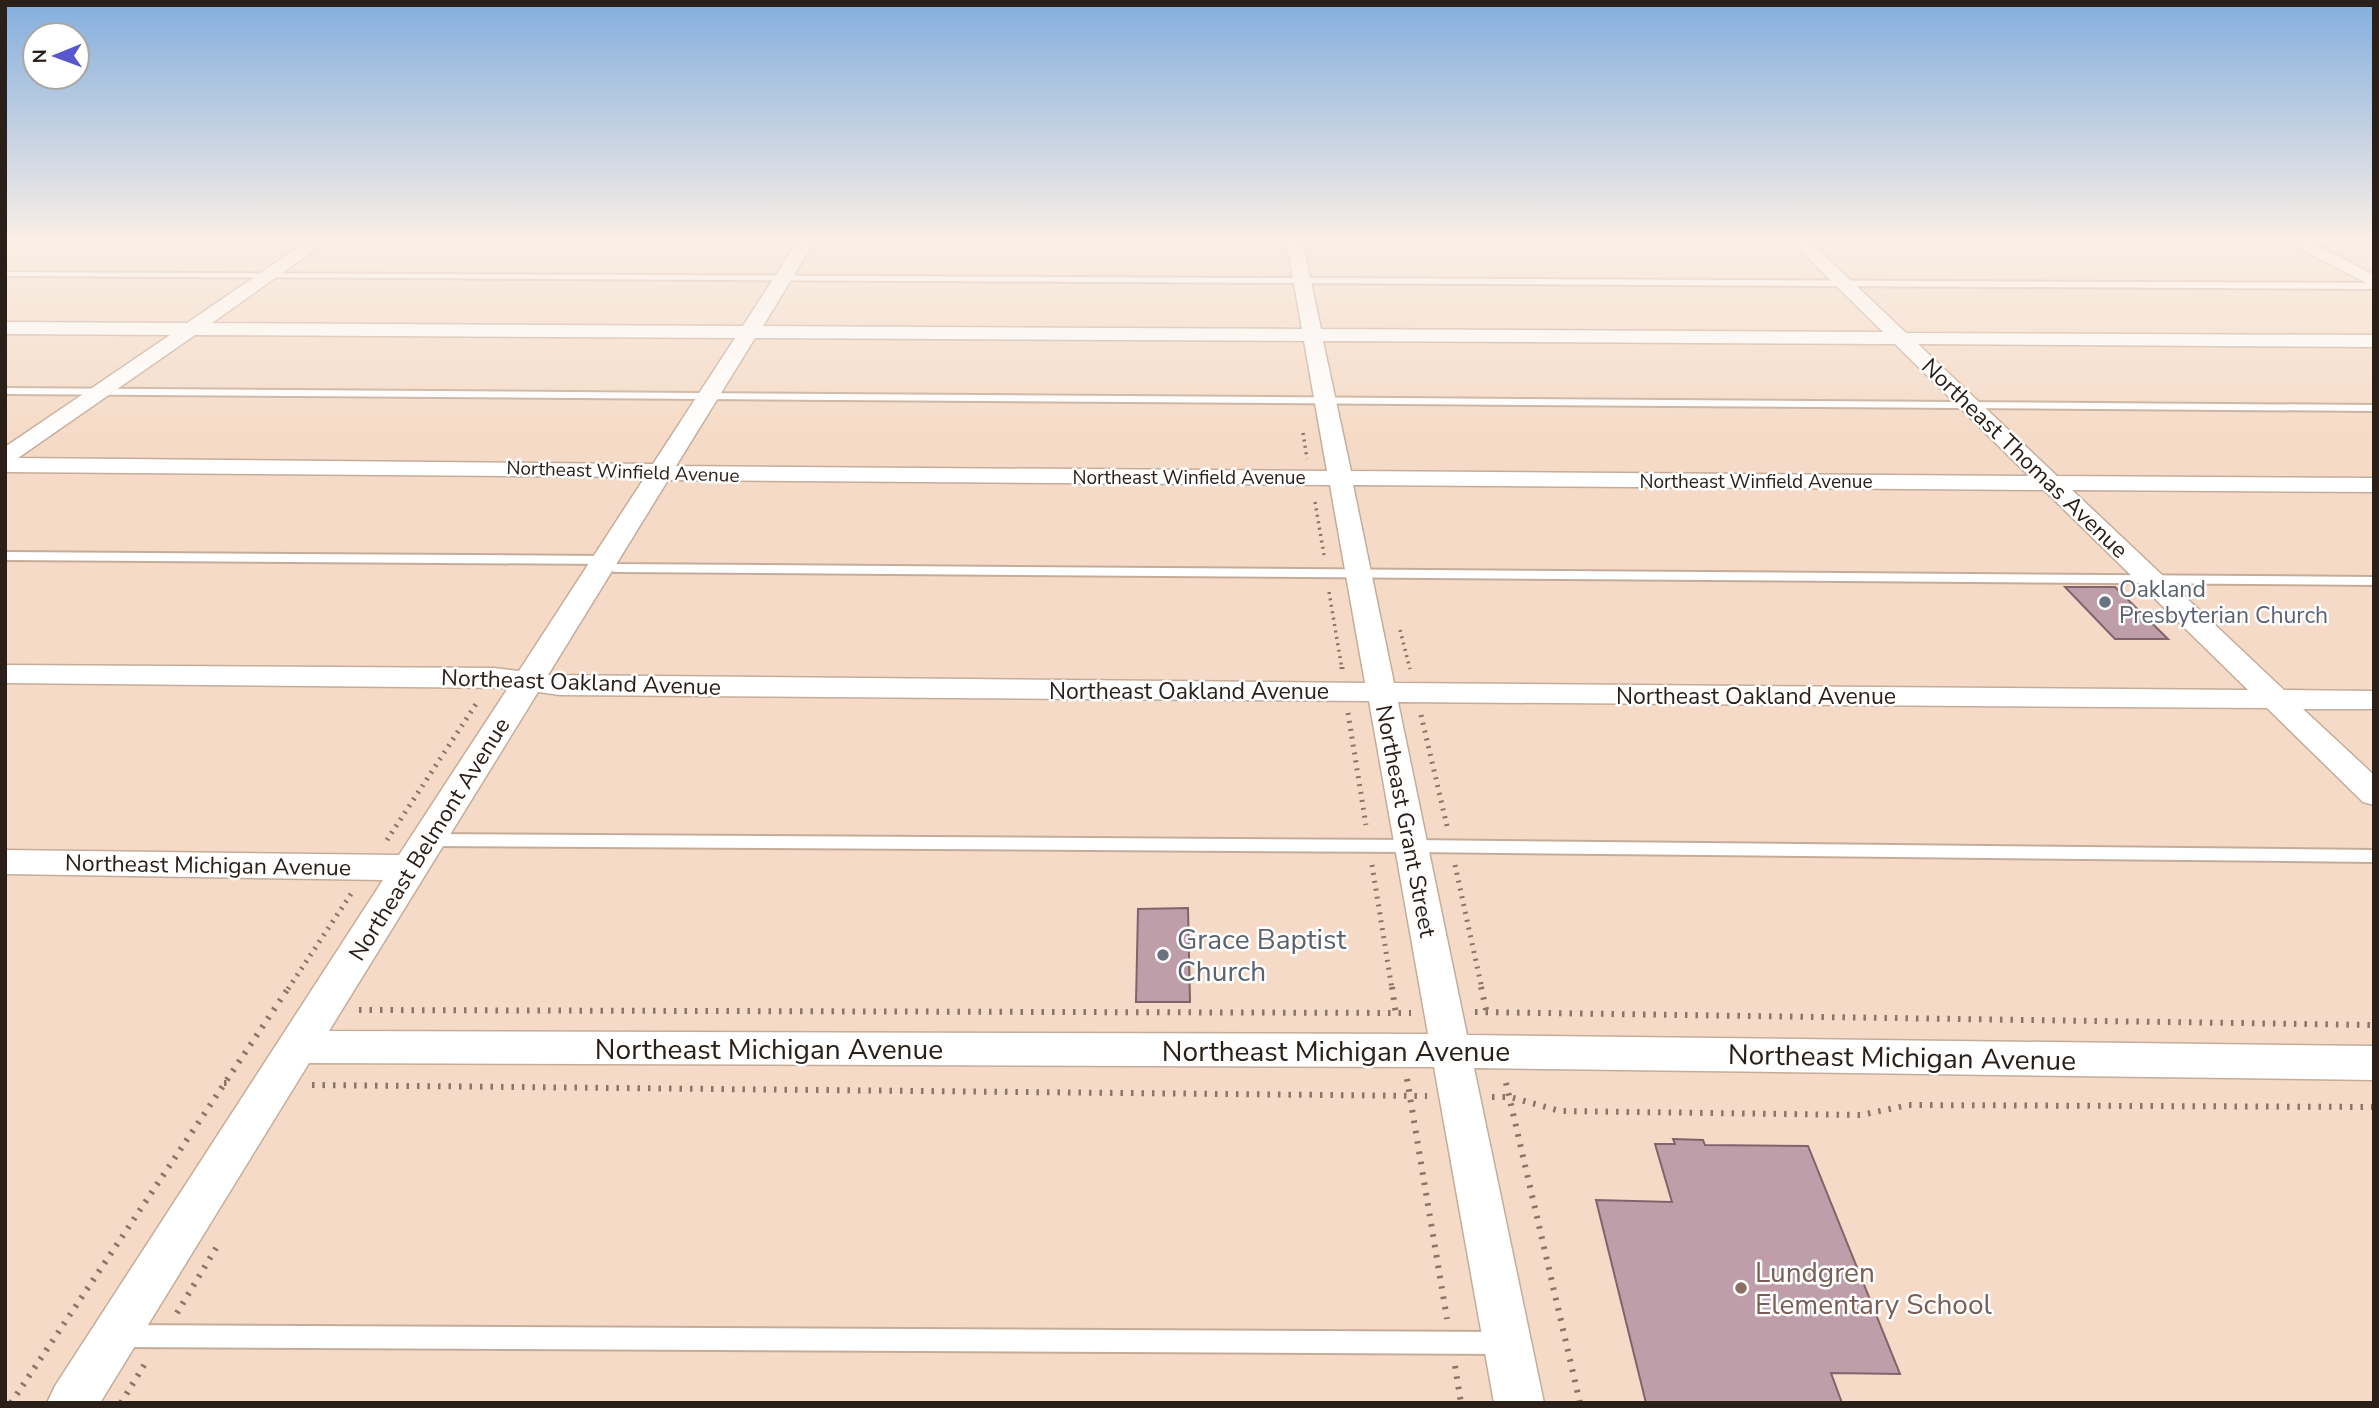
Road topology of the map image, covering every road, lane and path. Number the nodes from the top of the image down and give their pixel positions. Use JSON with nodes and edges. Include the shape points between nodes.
{"nodes":[{"id":1,"x":227,"y":305,"type":"edge"},
{"id":2,"x":766,"y":305,"type":"edge"},
{"id":3,"x":1300,"y":305,"type":"edge"},
{"id":4,"x":1865,"y":305,"type":"edge"},
{"id":5,"x":5,"y":328,"type":"edge"},
{"id":6,"x":193,"y":328,"type":"junction"},
{"id":7,"x":749,"y":332,"type":"junction"},
{"id":8,"x":1312,"y":335,"type":"junction"},
{"id":9,"x":1901,"y":339,"type":"junction"},
{"id":10,"x":2374,"y":341,"type":"edge"},
{"id":11,"x":5,"y":391,"type":"edge"},
{"id":12,"x":100,"y":392,"type":"junction"},
{"id":13,"x":710,"y":394,"type":"junction"},
{"id":14,"x":1312,"y":402,"type":"junction"},
{"id":15,"x":1970,"y":405,"type":"junction"},
{"id":16,"x":2374,"y":408,"type":"edge"},
{"id":17,"x":5,"y":457,"type":"edge"},
{"id":18,"x":5,"y":465,"type":"edge"},
{"id":19,"x":661,"y":472,"type":"junction"},
{"id":20,"x":1325,"y":478,"type":"junction"},
{"id":21,"x":2051,"y":484,"type":"junction"},
{"id":22,"x":2374,"y":485,"type":"edge"},
{"id":23,"x":5,"y":556,"type":"edge"},
{"id":24,"x":605,"y":560,"type":"junction"},
{"id":25,"x":1342,"y":573,"type":"junction"},
{"id":26,"x":2152,"y":580,"type":"junction"},
{"id":27,"x":2374,"y":581,"type":"edge"},
{"id":28,"x":5,"y":674,"type":"edge"},
{"id":29,"x":528,"y":682,"type":"junction"},
{"id":30,"x":1345,"y":692,"type":"junction"},
{"id":31,"x":1381,"y":692,"type":"junction"},
{"id":32,"x":2275,"y":700,"type":"junction"},
{"id":33,"x":2374,"y":700,"type":"edge"},
{"id":34,"x":2374,"y":794,"type":"edge"},
{"id":35,"x":1369,"y":845,"type":"junction"},
{"id":36,"x":1410,"y":846,"type":"junction"},
{"id":37,"x":419,"y":854,"type":"junction"},
{"id":38,"x":2374,"y":856,"type":"edge"},
{"id":39,"x":5,"y":862,"type":"edge"},
{"id":40,"x":274,"y":1008,"type":"dead end"},
{"id":41,"x":321,"y":1010,"type":"junction"},
{"id":42,"x":1443,"y":1011,"type":"junction"},
{"id":43,"x":2374,"y":1025,"type":"edge"},
{"id":44,"x":1399,"y":1032,"type":"junction"},
{"id":45,"x":297,"y":1047,"type":"junction"},
{"id":46,"x":1450,"y":1051,"type":"junction"},
{"id":47,"x":2374,"y":1063,"type":"edge"},
{"id":48,"x":274,"y":1082,"type":"junction"},
{"id":49,"x":223,"y":1083,"type":"junction"},
{"id":50,"x":1409,"y":1096,"type":"junction"},
{"id":51,"x":1459,"y":1097,"type":"junction"},
{"id":52,"x":1510,"y":1097,"type":"junction"},
{"id":53,"x":2374,"y":1107,"type":"edge"},
{"id":54,"x":114,"y":1336,"type":"junction"},
{"id":55,"x":1451,"y":1343,"type":"junction"},
{"id":56,"x":1507,"y":1343,"type":"junction"},
{"id":57,"x":11,"y":1403,"type":"edge"},
{"id":58,"x":72,"y":1403,"type":"edge"},
{"id":59,"x":1461,"y":1403,"type":"edge"},
{"id":60,"x":1519,"y":1403,"type":"edge"},
{"id":61,"x":1580,"y":1403,"type":"edge"}],
"edges":[{"from":1,"to":6,"type":"street"},
{"from":2,"to":7,"type":"street","name":"Northeast Belmont Avenue"},
{"from":3,"to":8,"type":"street","name":"Northeast Grant Street"},
{"from":4,"to":9,"type":"street","name":"Northeast Thomas Avenue"},
{"from":5,"to":6,"type":"street"},
{"from":6,"to":7,"type":"street"},
{"from":6,"to":12,"type":"street"},
{"from":7,"to":8,"type":"street"},
{"from":7,"to":13,"type":"street","name":"Northeast Belmont Avenue"},
{"from":8,"to":9,"type":"street"},
{"from":8,"to":14,"type":"street","name":"Northeast Grant Street"},
{"from":9,"to":10,"type":"street"},
{"from":9,"to":15,"type":"street","name":"Northeast Thomas Avenue"},
{"from":11,"to":12,"type":"lane"},
{"from":12,"to":13,"type":"lane"},
{"from":12,"to":17,"type":"street"},
{"from":13,"to":14,"type":"lane"},
{"from":13,"to":19,"type":"street","name":"Northeast Belmont Avenue"},
{"from":14,"to":15,"type":"lane"},
{"from":14,"to":20,"type":"street","name":"Northeast Grant Street"},
{"from":14,"to":20,"type":"path"},
{"from":15,"to":16,"type":"lane"},
{"from":15,"to":21,"type":"street","name":"Northeast Thomas Avenue"},
{"from":18,"to":19,"type":"street","name":"Northeast Winfield Avenue"},
{"from":19,"to":20,"type":"street","name":"Northeast Winfield Avenue"},
{"from":19,"to":24,"type":"street","name":"Northeast Belmont Avenue"},
{"from":20,"to":21,"type":"street","name":"Northeast Winfield Avenue"},
{"from":20,"to":25,"type":"street","name":"Northeast Grant Street"},
{"from":20,"to":25,"type":"path"},
{"from":21,"to":22,"type":"street","name":"Northeast Winfield Avenue"},
{"from":21,"to":26,"type":"street","name":"Northeast Thomas Avenue"},
{"from":23,"to":24,"type":"lane"},
{"from":24,"to":25,"type":"lane","via":[[614,568]]},
{"from":24,"to":29,"type":"street","name":"Northeast Belmont Avenue"},
{"from":25,"to":26,"type":"lane"},
{"from":25,"to":30,"type":"path"},
{"from":25,"to":31,"type":"street","name":"Northeast Grant Street"},
{"from":26,"to":27,"type":"lane"},
{"from":26,"to":32,"type":"street","name":"Northeast Thomas Avenue"},
{"from":28,"to":29,"type":"street","name":"Northeast Oakland Avenue","via":[[494,677]]},
{"from":29,"to":30,"type":"street","name":"Northeast Oakland Avenue","via":[[550,686]]},
{"from":29,"to":37,"type":"street","name":"Northeast Belmont Avenue"},
{"from":30,"to":31,"type":"street","name":"Northeast Oakland Avenue"},
{"from":30,"to":35,"type":"path"},
{"from":31,"to":32,"type":"street","name":"Northeast Oakland Avenue"},
{"from":31,"to":36,"type":"street","name":"Northeast Grant Street"},
{"from":32,"to":33,"type":"street","name":"Northeast Oakland Avenue"},
{"from":32,"to":34,"type":"street","name":"Northeast Thomas Avenue"},
{"from":35,"to":36,"type":"lane"},
{"from":35,"to":37,"type":"lane"},
{"from":35,"to":44,"type":"path"},
{"from":36,"to":38,"type":"lane"},
{"from":36,"to":42,"type":"street","name":"Northeast Grant Street"},
{"from":37,"to":39,"type":"street","name":"Northeast Michigan Avenue"},
{"from":37,"to":41,"type":"street","name":"Northeast Belmont Avenue"},
{"from":40,"to":49,"type":"path"},
{"from":41,"to":44,"type":"path"},
{"from":41,"to":45,"type":"street","name":"Northeast Belmont Avenue"},
{"from":42,"to":43,"type":"path"},
{"from":42,"to":44,"type":"path"},
{"from":42,"to":46,"type":"street","name":"Northeast Grant Street"},
{"from":44,"to":45,"type":"street","name":"Northeast Michigan Avenue"},
{"from":44,"to":46,"type":"street","name":"Northeast Michigan Avenue"},
{"from":44,"to":50,"type":"path"},
{"from":45,"to":48,"type":"street","name":"Northeast Belmont Avenue"},
{"from":46,"to":47,"type":"street","name":"Northeast Michigan Avenue"},
{"from":46,"to":51,"type":"street","name":"Northeast Grant Street"},
{"from":48,"to":49,"type":"path"},
{"from":48,"to":50,"type":"path","via":[[300,1086]]},
{"from":48,"to":54,"type":"street","name":"Northeast Belmont Avenue"},
{"from":49,"to":57,"type":"path"},
{"from":50,"to":51,"type":"path"},
{"from":50,"to":55,"type":"path"},
{"from":51,"to":52,"type":"path"},
{"from":51,"to":56,"type":"street","name":"Northeast Grant Street"},
{"from":52,"to":53,"type":"path","via":[[1560,1111],[1861,1115],[1909,1105]]},
{"from":52,"to":61,"type":"path"},
{"from":54,"to":55,"type":"lane"},
{"from":54,"to":58,"type":"street","name":"Northeast Belmont Avenue"},
{"from":55,"to":56,"type":"lane"},
{"from":55,"to":59,"type":"path"},
{"from":56,"to":60,"type":"street","name":"Northeast Grant Street"}]}
